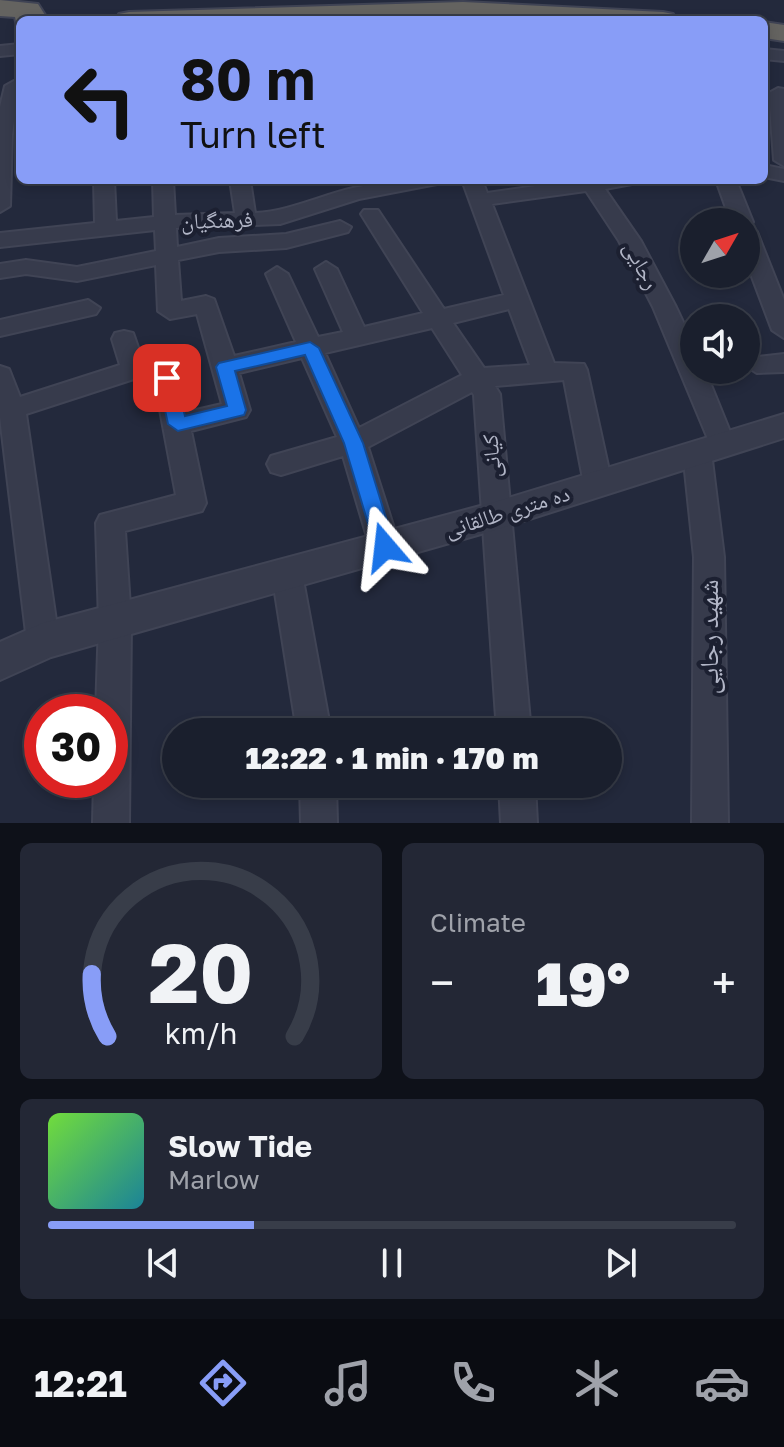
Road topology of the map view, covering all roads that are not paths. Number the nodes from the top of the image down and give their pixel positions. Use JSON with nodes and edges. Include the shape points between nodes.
{"nodes":[{"id":1,"x":223,"y":16,"type":"edge"},
{"id":2,"x":588,"y":16,"type":"edge"},
{"id":3,"x":11,"y":86,"type":"edge"},
{"id":4,"x":775,"y":93,"type":"edge"},
{"id":5,"x":12,"y":134,"type":"edge"},
{"id":6,"x":784,"y":160,"type":"edge"},
{"id":7,"x":104,"y":184,"type":"edge"},
{"id":8,"x":163,"y":184,"type":"edge"},
{"id":9,"x":241,"y":184,"type":"edge"},
{"id":10,"x":412,"y":184,"type":"edge"},
{"id":11,"x":574,"y":184,"type":"edge"},
{"id":12,"x":591,"y":184,"type":"edge"},
{"id":13,"x":728,"y":184,"type":"edge"},
{"id":14,"x":475,"y":190,"type":"edge"},
{"id":15,"x":358,"y":196,"type":"edge"},
{"id":16,"x":0,"y":206,"type":"edge"},
{"id":17,"x":737,"y":208,"type":"edge"},
{"id":18,"x":246,"y":219,"type":"junction"},
{"id":19,"x":168,"y":222,"type":"junction"},
{"id":20,"x":340,"y":227,"type":"dead end"},
{"id":21,"x":106,"y":228,"type":"junction"},
{"id":22,"x":0,"y":240,"type":"edge"},
{"id":23,"x":168,"y":256,"type":"junction"},
{"id":24,"x":760,"y":268,"type":"edge"},
{"id":25,"x":326,"y":269,"type":"dead end"},
{"id":26,"x":0,"y":271,"type":"edge"},
{"id":27,"x":277,"y":274,"type":"dead end"},
{"id":28,"x":517,"y":300,"type":"junction"},
{"id":29,"x":88,"y":308,"type":"dead end"},
{"id":30,"x":439,"y":319,"type":"junction"},
{"id":31,"x":0,"y":328,"type":"edge"},
{"id":32,"x":784,"y":330,"type":"edge"},
{"id":33,"x":357,"y":337,"type":"junction"},
{"id":34,"x":124,"y":339,"type":"dead end"},
{"id":35,"x":310,"y":348,"type":"junction"},
{"id":36,"x":784,"y":363,"type":"edge"},
{"id":37,"x":760,"y":364,"type":"edge"},
{"id":38,"x":225,"y":367,"type":"junction"},
{"id":39,"x":544,"y":370,"type":"junction"},
{"id":40,"x":0,"y":375,"type":"edge"},
{"id":41,"x":167,"y":378,"type":"dead end"},
{"id":42,"x":477,"y":378,"type":"junction"},
{"id":43,"x":12,"y":409,"type":"junction"},
{"id":44,"x":178,"y":424,"type":"junction"},
{"id":45,"x":784,"y":426,"type":"edge"},
{"id":46,"x":353,"y":443,"type":"junction"},
{"id":47,"x":710,"y":448,"type":"junction"},
{"id":48,"x":281,"y":464,"type":"dead end"},
{"id":49,"x":598,"y":484,"type":"junction"},
{"id":50,"x":495,"y":516,"type":"junction"},
{"id":51,"x":385,"y":547,"type":"junction"},
{"id":52,"x":287,"y":574,"type":"junction"},
{"id":53,"x":115,"y":622,"type":"junction"},
{"id":54,"x":43,"y":641,"type":"junction"},
{"id":55,"x":0,"y":662,"type":"edge"},
{"id":56,"x":312,"y":718,"type":"edge"},
{"id":57,"x":513,"y":718,"type":"edge"},
{"id":58,"x":318,"y":798,"type":"edge"},
{"id":59,"x":518,"y":798,"type":"edge"},
{"id":60,"x":111,"y":823,"type":"edge"},
{"id":61,"x":319,"y":823,"type":"edge"},
{"id":62,"x":519,"y":823,"type":"edge"},
{"id":63,"x":710,"y":823,"type":"edge"}],
"edges":[{"from":1,"to":2,"type":"highway","via":[[340,11]]},
{"from":3,"to":5,"type":"street"},
{"from":4,"to":6,"type":"street"},
{"from":5,"to":16,"type":"street"},
{"from":7,"to":21,"type":"street"},
{"from":8,"to":19,"type":"street"},
{"from":9,"to":18,"type":"street"},
{"from":10,"to":15,"type":"street","name":"فرهنگیان"},
{"from":11,"to":14,"type":"street"},
{"from":12,"to":47,"type":"street","name":"رجایی","via":[[615,214],[680,337]]},
{"from":13,"to":17,"type":"street"},
{"from":14,"to":28,"type":"street"},
{"from":15,"to":18,"type":"street","name":"فرهنگیان","via":[[280,218]]},
{"from":15,"to":30,"type":"street","name":"کیانی"},
{"from":18,"to":19,"type":"street","name":"فرهنگیان"},
{"from":19,"to":21,"type":"street","name":"فرهنگیان"},
{"from":19,"to":23,"type":"street"},
{"from":20,"to":23,"type":"street","via":[[286,241],[219,245]]},
{"from":21,"to":22,"type":"street","name":"فرهنگیان"},
{"from":23,"to":26,"type":"street","via":[[77,274],[26,267]]},
{"from":23,"to":38,"type":"street","via":[[170,311],[206,304]]},
{"from":24,"to":32,"type":"street"},
{"from":25,"to":33,"type":"street"},
{"from":27,"to":35,"type":"street"},
{"from":28,"to":30,"type":"street"},
{"from":28,"to":39,"type":"street"},
{"from":29,"to":31,"type":"street"},
{"from":30,"to":33,"type":"street"},
{"from":30,"to":42,"type":"street","name":"کیانی"},
{"from":33,"to":35,"type":"street"},
{"from":34,"to":43,"type":"street","via":[[134,370]]},
{"from":35,"to":38,"type":"street"},
{"from":35,"to":46,"type":"street"},
{"from":36,"to":37,"type":"street"},
{"from":38,"to":44,"type":"street","via":[[237,410]]},
{"from":39,"to":42,"type":"street"},
{"from":39,"to":49,"type":"street","via":[[575,370]]},
{"from":40,"to":43,"type":"street"},
{"from":41,"to":44,"type":"street"},
{"from":42,"to":46,"type":"street"},
{"from":42,"to":50,"type":"street","name":"کیانی","via":[[487,394]]},
{"from":43,"to":54,"type":"street"},
{"from":44,"to":53,"type":"street","via":[[192,503],[110,523]]},
{"from":45,"to":47,"type":"street","name":"ده متری طالقانی"},
{"from":46,"to":48,"type":"street"},
{"from":46,"to":51,"type":"street"},
{"from":47,"to":49,"type":"street","name":"ده متری طالقانی"},
{"from":47,"to":63,"type":"street","name":"شهید رجایی"},
{"from":49,"to":50,"type":"street","name":"ده متری طالقانی"},
{"from":50,"to":51,"type":"street","name":"ده متری طالقانی"},
{"from":50,"to":57,"type":"street","name":"کیانی"},
{"from":51,"to":52,"type":"street","name":"ده متری طالقانی"},
{"from":52,"to":53,"type":"street","name":"ده متری طالقانی"},
{"from":52,"to":56,"type":"street"},
{"from":53,"to":54,"type":"street","name":"ده متری طالقانی"},
{"from":53,"to":60,"type":"street"},
{"from":54,"to":55,"type":"street","name":"ده متری طالقانی"},
{"from":58,"to":61,"type":"street"},
{"from":59,"to":62,"type":"street"}]}
